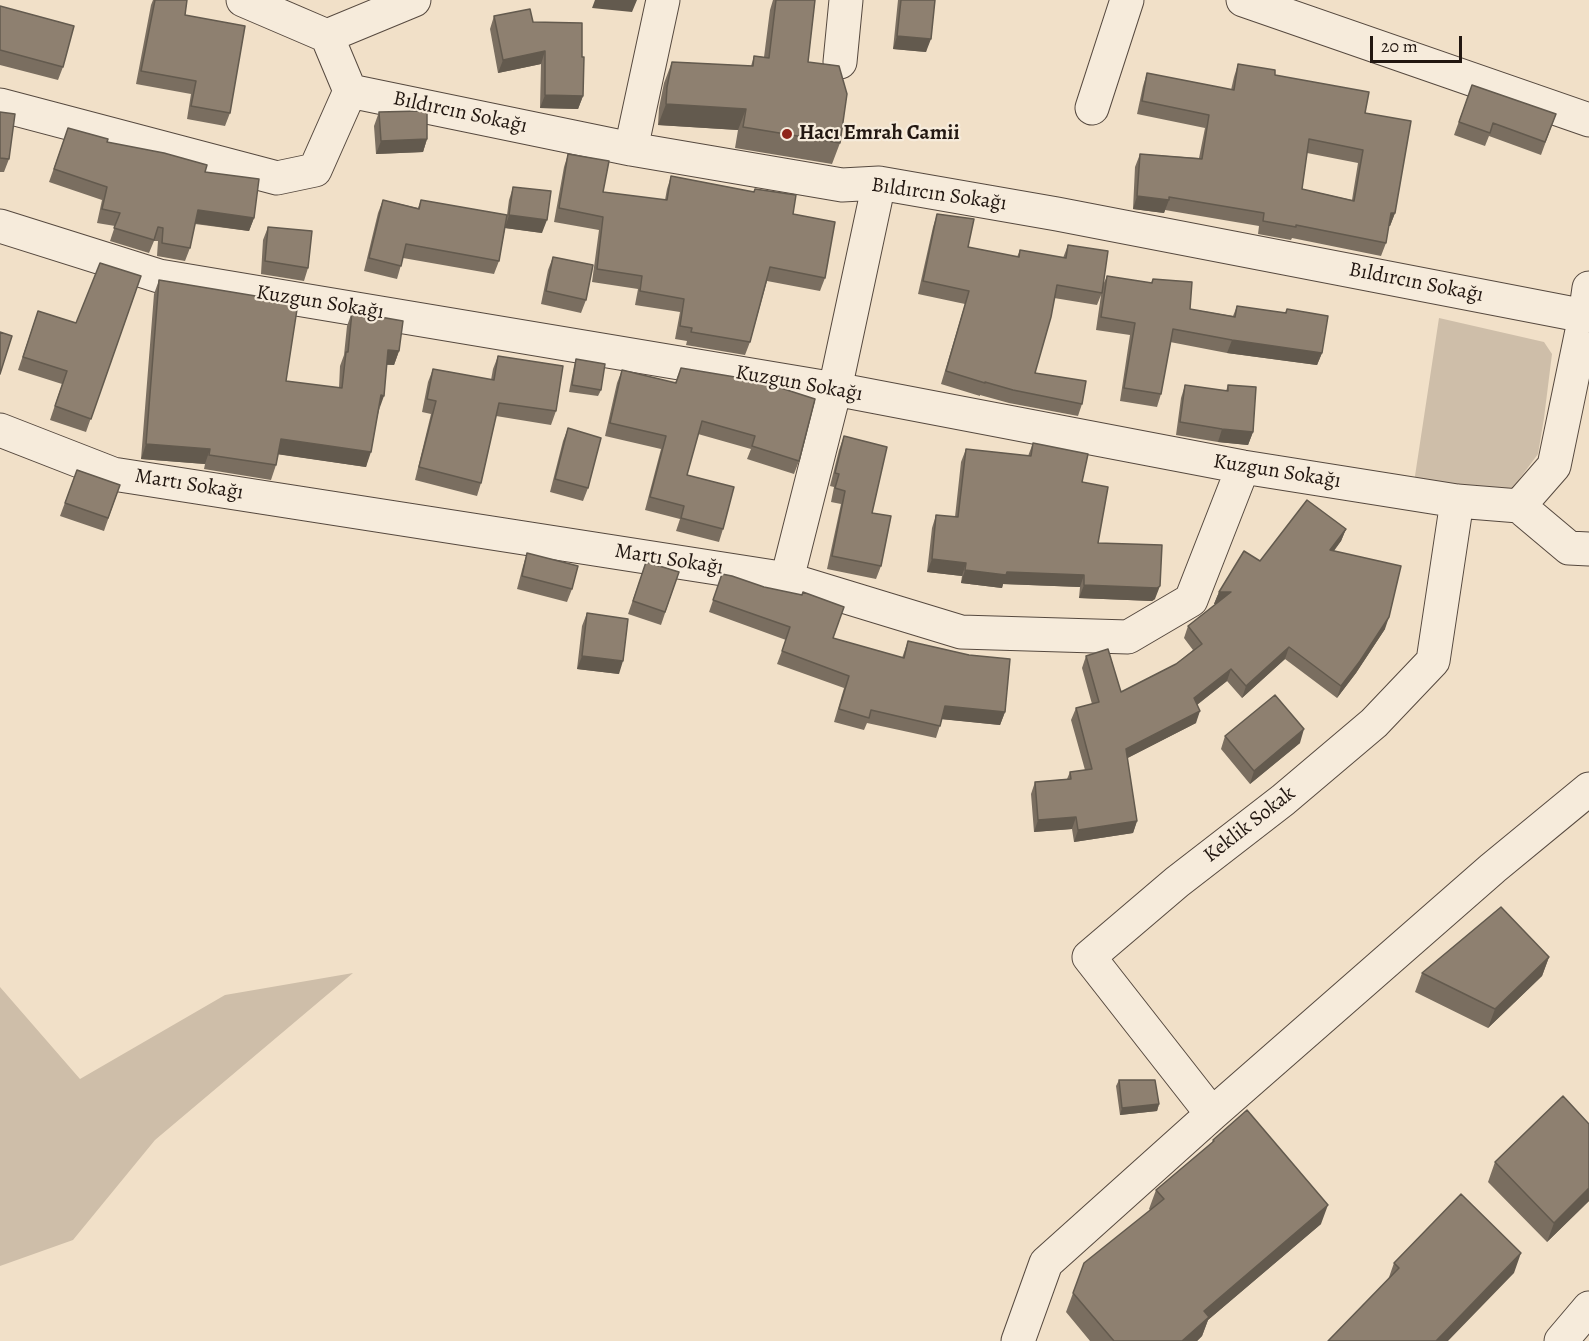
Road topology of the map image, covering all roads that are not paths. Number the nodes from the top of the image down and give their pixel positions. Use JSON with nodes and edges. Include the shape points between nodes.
{"nodes":[{"id":1,"x":243,"y":0,"type":"edge"},
{"id":2,"x":414,"y":0,"type":"edge"},
{"id":3,"x":663,"y":0,"type":"edge"},
{"id":4,"x":846,"y":0,"type":"edge"},
{"id":5,"x":1127,"y":0,"type":"edge"},
{"id":6,"x":1243,"y":0,"type":"edge"},
{"id":7,"x":327,"y":36,"type":"junction"},
{"id":8,"x":840,"y":62,"type":"dead end"},
{"id":9,"x":350,"y":91,"type":"junction"},
{"id":10,"x":0,"y":105,"type":"edge"},
{"id":11,"x":1092,"y":108,"type":"dead end"},
{"id":12,"x":1589,"y":120,"type":"edge"},
{"id":13,"x":631,"y":149,"type":"junction"},
{"id":14,"x":879,"y":183,"type":"junction"},
{"id":15,"x":0,"y":226,"type":"edge"},
{"id":16,"x":1587,"y":302,"type":"edge"},
{"id":17,"x":835,"y":389,"type":"junction"},
{"id":18,"x":0,"y":430,"type":"edge"},
{"id":19,"x":1243,"y":467,"type":"junction"},
{"id":20,"x":1457,"y":501,"type":"junction"},
{"id":21,"x":1519,"y":506,"type":"junction"},
{"id":22,"x":1589,"y":549,"type":"edge"},
{"id":23,"x":787,"y":579,"type":"junction"},
{"id":24,"x":1589,"y":789,"type":"edge"},
{"id":25,"x":1212,"y":1114,"type":"junction"},
{"id":26,"x":1589,"y":1308,"type":"edge"},
{"id":27,"x":1018,"y":1341,"type":"edge"},
{"id":28,"x":1561,"y":1341,"type":"edge"}],
"edges":[{"from":1,"to":7,"type":"street"},
{"from":2,"to":7,"type":"street"},
{"from":3,"to":13,"type":"street"},
{"from":4,"to":8,"type":"street"},
{"from":5,"to":11,"type":"street"},
{"from":6,"to":12,"type":"street"},
{"from":7,"to":9,"type":"street"},
{"from":9,"to":10,"type":"street","via":[[315,170],[277,178]]},
{"from":9,"to":13,"type":"street","name":"Bıldırcın Sokağı"},
{"from":13,"to":14,"type":"street","name":"Bıldırcın Sokağı","via":[[842,185]]},
{"from":14,"to":16,"type":"street","name":"Bıldırcın Sokağı"},
{"from":14,"to":17,"type":"street"},
{"from":15,"to":17,"type":"street","name":"Kuzgun Sokağı","via":[[159,276]]},
{"from":16,"to":21,"type":"street","via":[[1554,466]]},
{"from":17,"to":19,"type":"street","name":"Kuzgun Sokağı"},
{"from":17,"to":23,"type":"street"},
{"from":18,"to":23,"type":"street","name":"Martı Sokağı","via":[[113,474]]},
{"from":19,"to":20,"type":"street","name":"Kuzgun Sokağı"},
{"from":19,"to":23,"type":"street","name":"Martı Sokağı","via":[[1191,600],[1128,637],[962,632]]},
{"from":20,"to":21,"type":"street","name":"Kuzgun Sokağı"},
{"from":20,"to":25,"type":"street","name":"Keklik Sokak","via":[[1433,661],[1374,723],[1089,957]]},
{"from":21,"to":22,"type":"street","via":[[1569,548]]},
{"from":24,"to":25,"type":"street"},
{"from":25,"to":27,"type":"street","via":[[1046,1263]]},
{"from":26,"to":28,"type":"street"}]}
